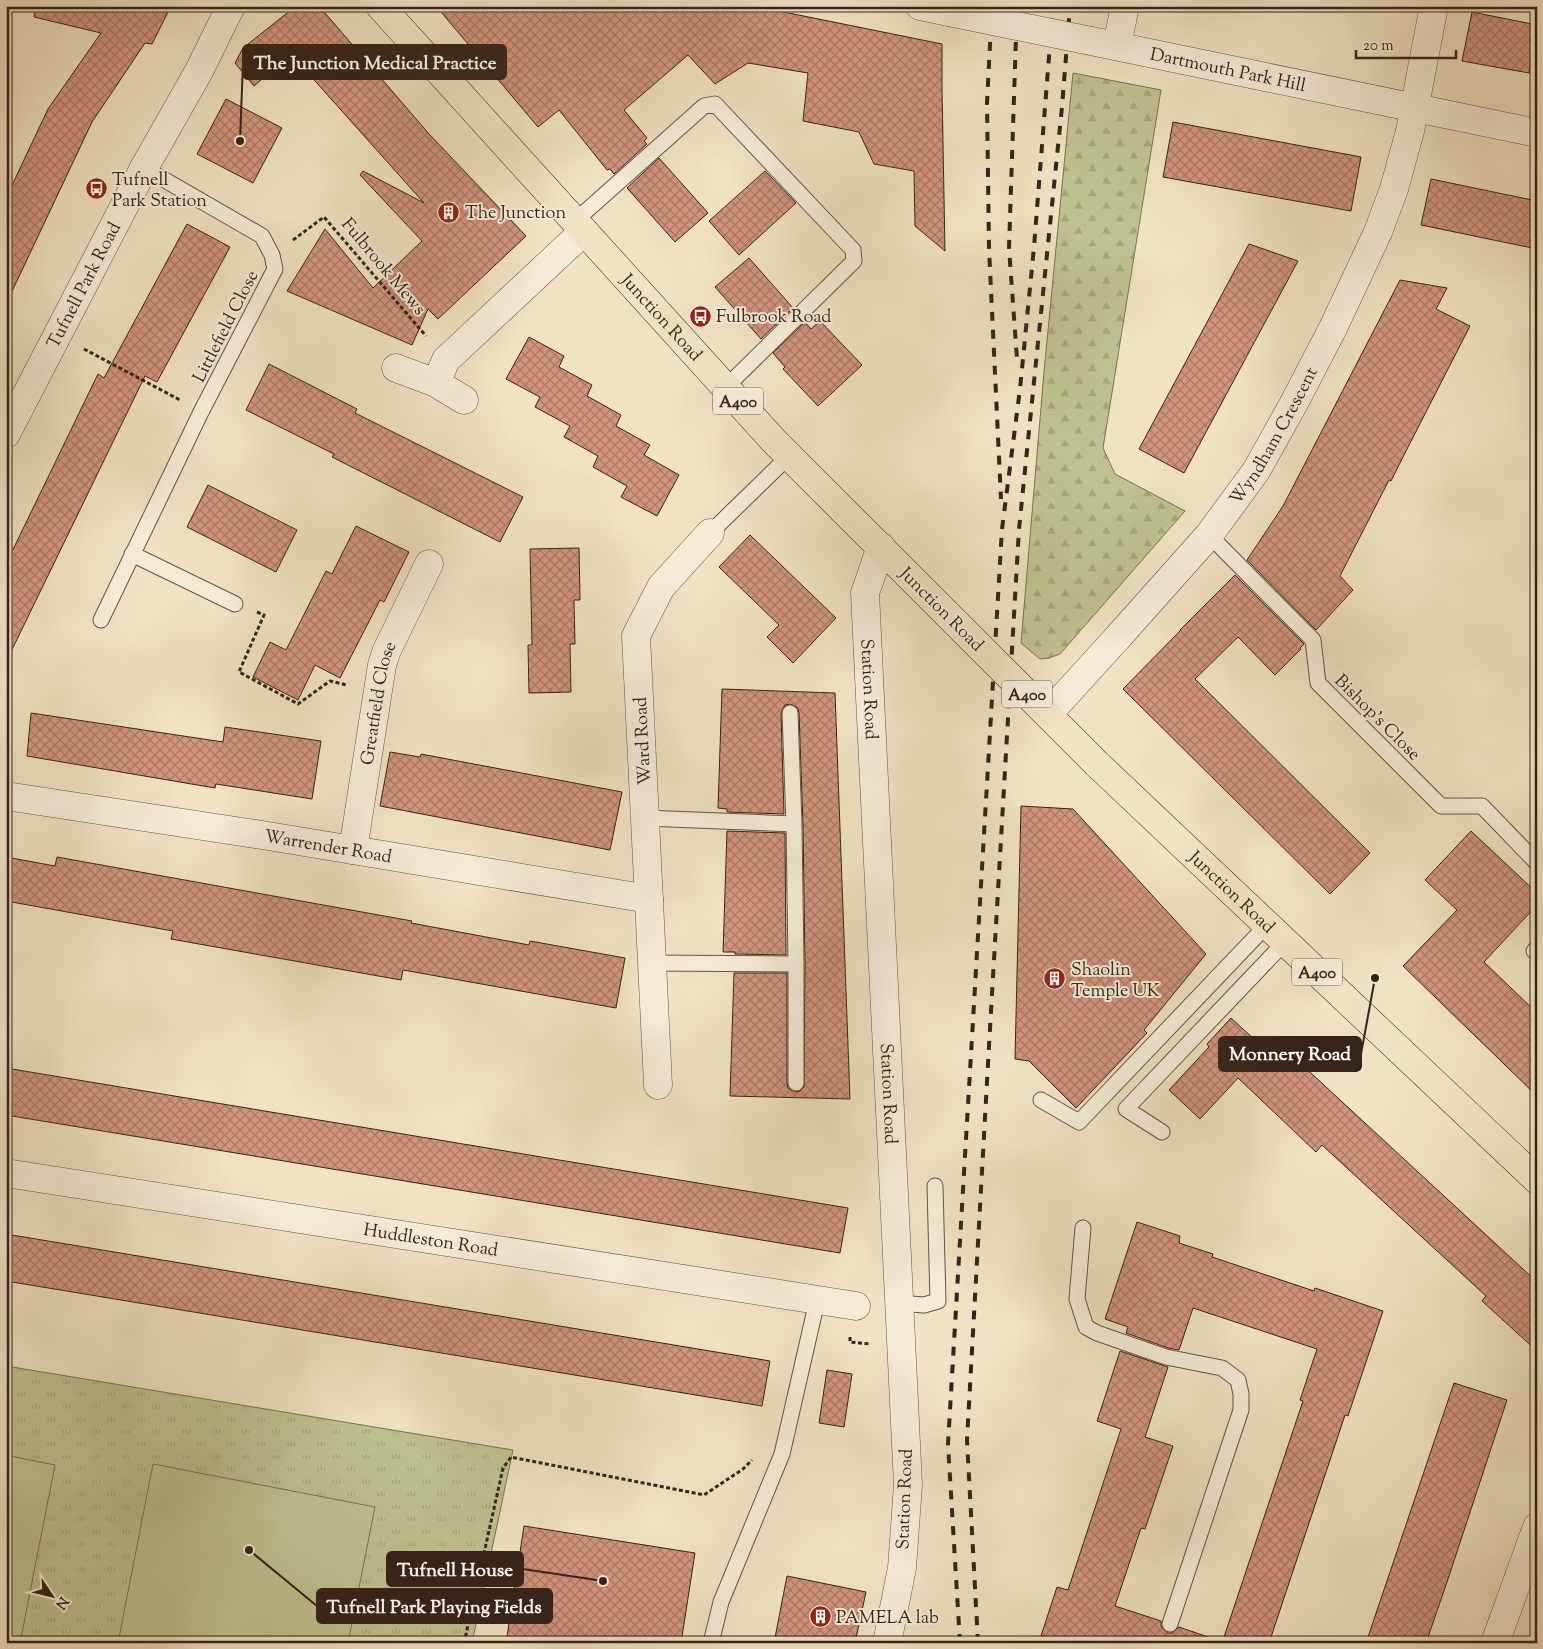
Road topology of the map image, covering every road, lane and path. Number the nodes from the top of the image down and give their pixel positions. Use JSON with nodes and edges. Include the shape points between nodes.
{"nodes":[{"id":1,"x":231,"y":6,"type":"edge"},
{"id":2,"x":380,"y":6,"type":"edge"},
{"id":3,"x":920,"y":6,"type":"edge"},
{"id":4,"x":1125,"y":6,"type":"edge"},
{"id":5,"x":1434,"y":6,"type":"edge"},
{"id":6,"x":1104,"y":44,"type":"junction"},
{"id":7,"x":1414,"y":108,"type":"junction"},
{"id":8,"x":1537,"y":132,"type":"edge"},
{"id":9,"x":144,"y":168,"type":"junction"},
{"id":10,"x":580,"y":226,"type":"junction"},
{"id":11,"x":272,"y":255,"type":"junction"},
{"id":12,"x":57,"y":335,"type":"junction"},
{"id":13,"x":396,"y":368,"type":"dead end"},
{"id":14,"x":441,"y":372,"type":"junction"},
{"id":15,"x":726,"y":387,"type":"junction"},
{"id":16,"x":464,"y":400,"type":"dead end"},
{"id":17,"x":201,"y":412,"type":"junction"},
{"id":18,"x":6,"y":434,"type":"edge"},
{"id":19,"x":789,"y":456,"type":"junction"},
{"id":20,"x":710,"y":533,"type":"joint"},
{"id":21,"x":1209,"y":535,"type":"junction"},
{"id":22,"x":881,"y":547,"type":"junction"},
{"id":23,"x":132,"y":554,"type":"junction"},
{"id":24,"x":429,"y":564,"type":"dead end"},
{"id":25,"x":234,"y":603,"type":"joint"},
{"id":26,"x":101,"y":620,"type":"dead end"},
{"id":27,"x":349,"y":685,"type":"dead end"},
{"id":28,"x":790,"y":713,"type":"dead end"},
{"id":29,"x":1048,"y":714,"type":"junction"},
{"id":30,"x":6,"y":796,"type":"edge"},
{"id":31,"x":645,"y":818,"type":"junction"},
{"id":32,"x":794,"y":824,"type":"junction"},
{"id":33,"x":353,"y":850,"type":"junction"},
{"id":34,"x":1537,"y":863,"type":"edge"},
{"id":35,"x":649,"y":899,"type":"junction"},
{"id":36,"x":1276,"y":934,"type":"junction"},
{"id":37,"x":1537,"y":948,"type":"edge"},
{"id":38,"x":1537,"y":953,"type":"edge"},
{"id":39,"x":652,"y":964,"type":"junction"},
{"id":40,"x":796,"y":964,"type":"junction"},
{"id":41,"x":796,"y":1083,"type":"dead end"},
{"id":42,"x":658,"y":1085,"type":"dead end"},
{"id":43,"x":1041,"y":1100,"type":"dead end"},
{"id":44,"x":1162,"y":1132,"type":"dead end"},
{"id":45,"x":6,"y":1173,"type":"edge"},
{"id":46,"x":1537,"y":1180,"type":"edge"},
{"id":47,"x":935,"y":1186,"type":"dead end"},
{"id":48,"x":1083,"y":1228,"type":"dead end"},
{"id":49,"x":817,"y":1301,"type":"junction"},
{"id":50,"x":898,"y":1303,"type":"junction"},
{"id":51,"x":856,"y":1306,"type":"dead end"},
{"id":52,"x":756,"y":1456,"type":"dead end"},
{"id":53,"x":1537,"y":1527,"type":"edge"},
{"id":54,"x":1170,"y":1624,"type":"dead end"},
{"id":55,"x":464,"y":1643,"type":"edge"},
{"id":56,"x":711,"y":1643,"type":"edge"},
{"id":57,"x":888,"y":1643,"type":"edge"},
{"id":58,"x":1495,"y":1643,"type":"edge"}],
"edges":[{"from":1,"to":9,"type":"street","name":"Tufnell Park Road","via":[[199,71]]},
{"from":2,"to":10,"type":"main road","name":"Junction Road","number":"A400"},
{"from":3,"to":6,"type":"street","name":"Dartmouth Park Hill","bridge":true},
{"from":4,"to":6,"type":"street"},
{"from":5,"to":7,"type":"street","name":"Wyndham Crescent"},
{"from":6,"to":7,"type":"street","name":"Dartmouth Park Hill"},
{"from":7,"to":8,"type":"street","name":"Dartmouth Park Hill"},
{"from":7,"to":21,"type":"street","name":"Wyndham Crescent","via":[[1394,189],[1341,311],[1256,471]]},
{"from":9,"to":11,"type":"lane","name":"Littlefield Close","via":[[262,236]]},
{"from":9,"to":12,"type":"street","name":"Tufnell Park Road"},
{"from":10,"to":14,"type":"street"},
{"from":10,"to":15,"type":"main road","name":"Junction Road","number":"A400"},
{"from":10,"to":15,"type":"lane","via":[[704,106],[715,104],[853,250],[854,261]]},
{"from":11,"to":14,"type":"path","name":"Fulbrook Mews","via":[[324,217]]},
{"from":11,"to":17,"type":"lane","name":"Littlefield Close","via":[[275,269]]},
{"from":12,"to":17,"type":"path"},
{"from":12,"to":18,"type":"street","name":"Tufnell Park Road"},
{"from":13,"to":14,"type":"street"},
{"from":14,"to":16,"type":"street"},
{"from":15,"to":19,"type":"main road","name":"Junction Road","number":"A400"},
{"from":17,"to":23,"type":"lane","name":"Littlefield Close"},
{"from":19,"to":20,"type":"lane","name":"Ward Road"},
{"from":19,"to":22,"type":"main road","name":"Junction Road","number":"A400"},
{"from":20,"to":31,"type":"street","name":"Ward Road","via":[[661,587],[636,636]]},
{"from":21,"to":29,"type":"street","name":"Wyndham Crescent","bridge":true},
{"from":21,"to":34,"type":"lane","name":"Bishop's Close","via":[[1313,640],[1318,683],[1434,800],[1441,806],[1482,806]]},
{"from":22,"to":29,"type":"main road","name":"Junction Road","number":"A400","bridge":true},
{"from":22,"to":50,"type":"street","name":"Station Road","via":[[865,593]]},
{"from":23,"to":25,"type":"lane"},
{"from":23,"to":26,"type":"lane","name":"Littlefield Close"},
{"from":24,"to":33,"type":"street","name":"Greatfield Close","via":[[382,666]]},
{"from":25,"to":27,"type":"path","via":[[264,615],[239,672],[298,704],[330,682]]},
{"from":28,"to":32,"type":"lane"},
{"from":29,"to":36,"type":"main road","name":"Junction Road","number":"A400","bridge":true},
{"from":30,"to":33,"type":"street","name":"Warrender Road"},
{"from":31,"to":32,"type":"lane"},
{"from":31,"to":35,"type":"street","name":"Ward Road"},
{"from":32,"to":40,"type":"lane"},
{"from":33,"to":35,"type":"street","name":"Warrender Road"},
{"from":35,"to":39,"type":"street","name":"Ward Road"},
{"from":36,"to":43,"type":"lane","via":[[1079,1122]]},
{"from":36,"to":44,"type":"lane","via":[[1126,1109]]},
{"from":36,"to":46,"type":"main road","name":"Junction Road","number":"A400"},
{"from":37,"to":38,"type":"lane","via":[[1534,951]]},
{"from":39,"to":40,"type":"lane"},
{"from":39,"to":42,"type":"street","name":"Ward Road"},
{"from":40,"to":41,"type":"lane"},
{"from":45,"to":49,"type":"street","name":"Huddleston Road"},
{"from":47,"to":50,"type":"lane","via":[[938,1301],[924,1305]]},
{"from":48,"to":54,"type":"lane","via":[[1077,1298],[1086,1328],[1166,1357],[1222,1368],[1238,1380],[1241,1394],[1237,1422]]},
{"from":49,"to":51,"type":"street","name":"Huddleston Road"},
{"from":49,"to":56,"type":"lane","via":[[782,1454],[721,1602]]},
{"from":50,"to":57,"type":"street","name":"Station Road","via":[[908,1485],[902,1568]]},
{"from":52,"to":55,"type":"path","via":[[743,1469],[704,1495],[511,1456],[503,1468]]},
{"from":53,"to":58,"type":"street"}]}
